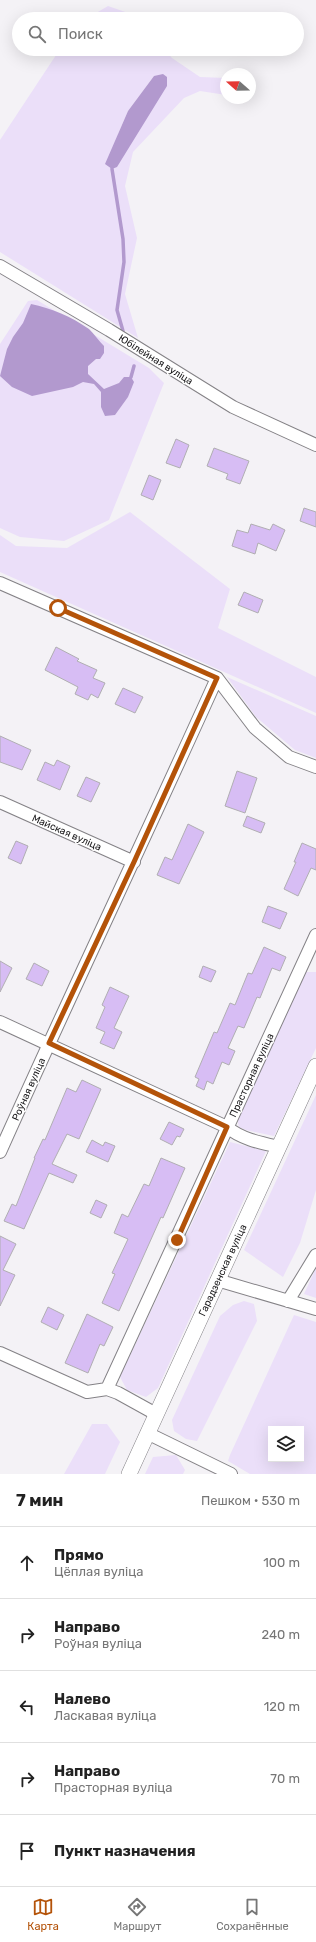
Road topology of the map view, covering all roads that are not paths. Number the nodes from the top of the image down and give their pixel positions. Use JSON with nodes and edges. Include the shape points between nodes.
{"nodes":[{"id":1,"x":0,"y":266,"type":"edge"},
{"id":2,"x":316,"y":445,"type":"edge"},
{"id":3,"x":0,"y":582,"type":"edge"},
{"id":4,"x":217,"y":678,"type":"junction"},
{"id":5,"x":316,"y":767,"type":"edge"},
{"id":6,"x":0,"y":802,"type":"edge"},
{"id":7,"x":134,"y":862,"type":"junction"},
{"id":8,"x":316,"y":935,"type":"edge"},
{"id":9,"x":311,"y":963,"type":"edge"},
{"id":10,"x":0,"y":1022,"type":"edge"},
{"id":11,"x":49,"y":1043,"type":"junction"},
{"id":12,"x":316,"y":1066,"type":"edge"},
{"id":13,"x":227,"y":1127,"type":"junction"},
{"id":14,"x":279,"y":1146,"type":"junction"},
{"id":15,"x":0,"y":1152,"type":"edge"},
{"id":16,"x":316,"y":1255,"type":"edge"},
{"id":17,"x":217,"y":1280,"type":"junction"},
{"id":18,"x":288,"y":1301,"type":"junction"},
{"id":19,"x":316,"y":1309,"type":"edge"},
{"id":20,"x":0,"y":1353,"type":"edge"},
{"id":21,"x":107,"y":1389,"type":"junction"},
{"id":22,"x":156,"y":1414,"type":"junction"},
{"id":23,"x":147,"y":1433,"type":"junction"},
{"id":24,"x":129,"y":1474,"type":"edge"},
{"id":25,"x":231,"y":1474,"type":"edge"}],
"edges":[{"from":1,"to":2,"type":"street","name":"Юбілейная вуліца","via":[[233,407]]},
{"from":3,"to":4,"type":"street"},
{"from":4,"to":5,"type":"street","via":[[255,728],[289,758]]},
{"from":4,"to":7,"type":"street","name":"Роўная вуліца"},
{"from":6,"to":7,"type":"street","name":"Майская вуліца"},
{"from":7,"to":11,"type":"street","name":"Роўная вуліца"},
{"from":8,"to":9,"type":"street","name":"Прасторная вуліца"},
{"from":9,"to":13,"type":"street","name":"Прасторная вуліца"},
{"from":10,"to":11,"type":"street"},
{"from":11,"to":13,"type":"street"},
{"from":11,"to":15,"type":"street","name":"Роўная вуліца"},
{"from":12,"to":14,"type":"main road","name":"Гарадзенская вуліца"},
{"from":13,"to":14,"type":"street","via":[[235,1134]]},
{"from":13,"to":21,"type":"street","name":"Прасторная вуліца"},
{"from":14,"to":17,"type":"main road","name":"Гарадзенская вуліца"},
{"from":16,"to":18,"type":"street"},
{"from":17,"to":18,"type":"street"},
{"from":17,"to":22,"type":"main road","name":"Гарадзенская вуліца"},
{"from":18,"to":19,"type":"street"},
{"from":20,"to":21,"type":"street","via":[[87,1392]]},
{"from":21,"to":22,"type":"street"},
{"from":22,"to":23,"type":"main road","name":"Гарадзенская вуліца"},
{"from":23,"to":24,"type":"main road","name":"Гарадзенская вуліца"},
{"from":23,"to":25,"type":"street"}]}
